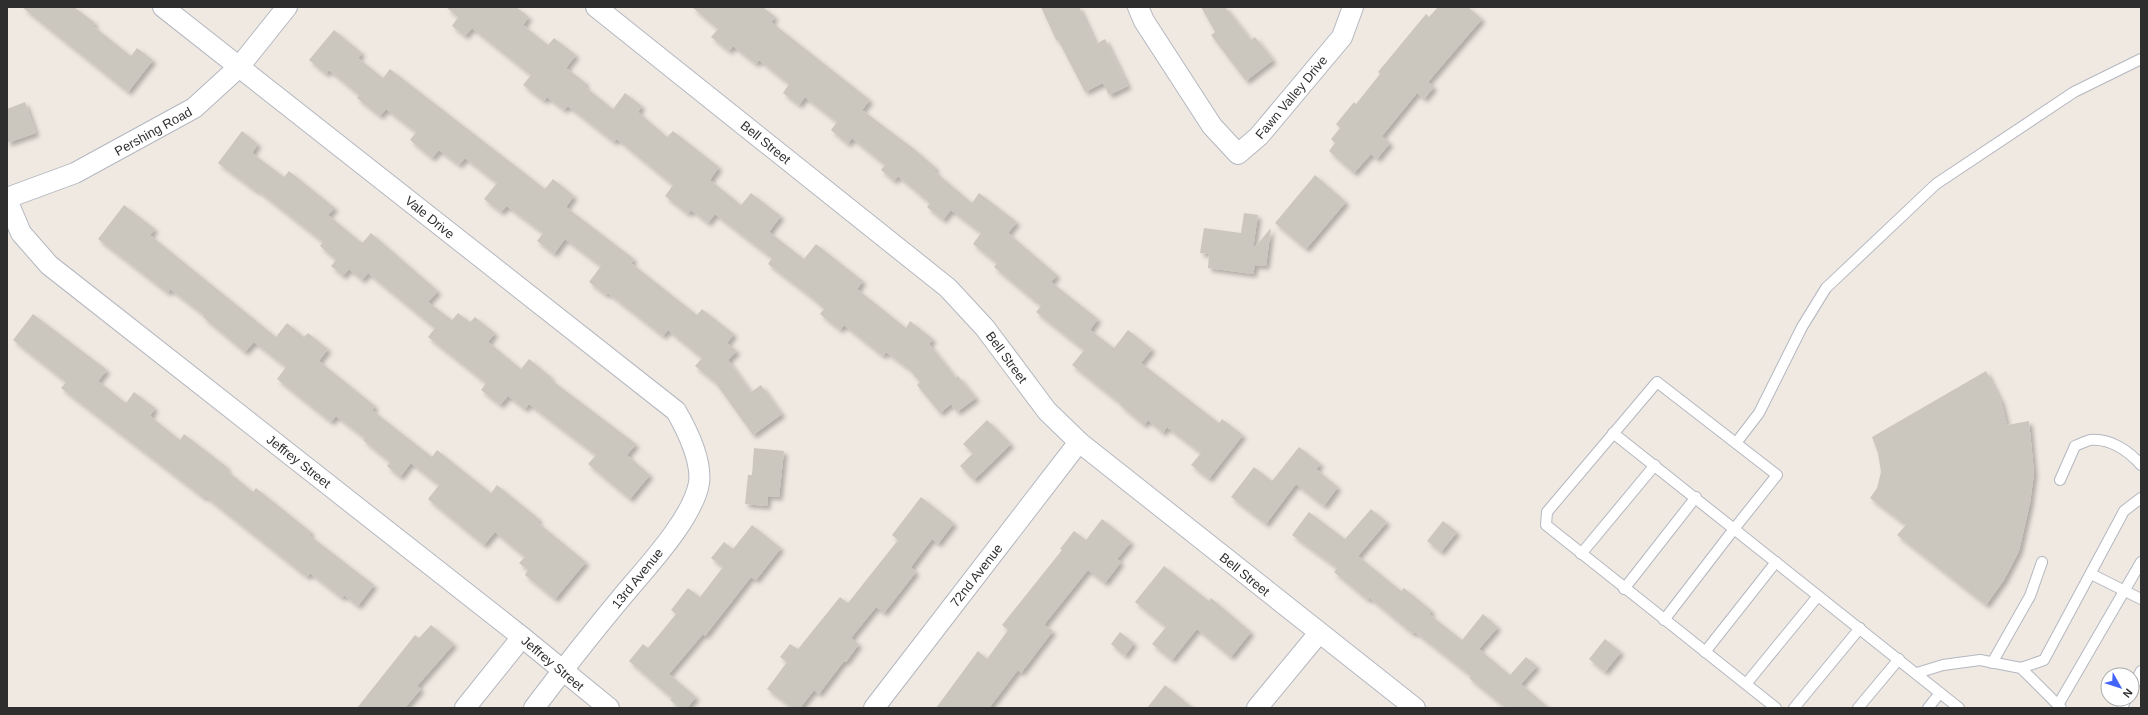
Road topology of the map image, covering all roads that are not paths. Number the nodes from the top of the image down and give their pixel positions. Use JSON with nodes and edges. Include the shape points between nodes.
{"nodes":[{"id":1,"x":163,"y":7,"type":"edge"},
{"id":2,"x":287,"y":7,"type":"edge"},
{"id":3,"x":596,"y":7,"type":"edge"},
{"id":4,"x":1138,"y":7,"type":"edge"},
{"id":5,"x":1354,"y":7,"type":"edge"},
{"id":6,"x":2141,"y":59,"type":"edge"},
{"id":7,"x":239,"y":67,"type":"junction"},
{"id":8,"x":7,"y":199,"type":"edge"},
{"id":9,"x":689,"y":433,"type":"joint"},
{"id":10,"x":1614,"y":433,"type":"junction"},
{"id":11,"x":1079,"y":442,"type":"junction"},
{"id":12,"x":1736,"y":443,"type":"junction"},
{"id":13,"x":1655,"y":465,"type":"junction"},
{"id":14,"x":2141,"y":465,"type":"edge"},
{"id":15,"x":2060,"y":480,"type":"dead end"},
{"id":16,"x":1696,"y":497,"type":"junction"},
{"id":17,"x":2141,"y":498,"type":"edge"},
{"id":18,"x":1734,"y":530,"type":"junction"},
{"id":19,"x":1581,"y":554,"type":"junction"},
{"id":20,"x":1776,"y":562,"type":"junction"},
{"id":21,"x":2042,"y":562,"type":"dead end"},
{"id":22,"x":2141,"y":562,"type":"edge"},
{"id":23,"x":2091,"y":574,"type":"junction"},
{"id":24,"x":1624,"y":589,"type":"junction"},
{"id":25,"x":2125,"y":592,"type":"junction"},
{"id":26,"x":1818,"y":596,"type":"junction"},
{"id":27,"x":2141,"y":599,"type":"edge"},
{"id":28,"x":1664,"y":620,"type":"junction"},
{"id":29,"x":1860,"y":628,"type":"junction"},
{"id":30,"x":1319,"y":633,"type":"junction"},
{"id":31,"x":522,"y":637,"type":"junction"},
{"id":32,"x":1705,"y":652,"type":"junction"},
{"id":33,"x":1899,"y":659,"type":"junction"},
{"id":34,"x":1992,"y":663,"type":"junction"},
{"id":35,"x":2021,"y":668,"type":"junction"},
{"id":36,"x":562,"y":671,"type":"junction"},
{"id":37,"x":1917,"y":673,"type":"junction"},
{"id":38,"x":1746,"y":684,"type":"junction"},
{"id":39,"x":1940,"y":692,"type":"junction"},
{"id":40,"x":2060,"y":706,"type":"edge"},
{"id":41,"x":465,"y":708,"type":"edge"},
{"id":42,"x":534,"y":708,"type":"edge"},
{"id":43,"x":609,"y":708,"type":"edge"},
{"id":44,"x":874,"y":708,"type":"edge"},
{"id":45,"x":1257,"y":708,"type":"edge"},
{"id":46,"x":1416,"y":708,"type":"edge"},
{"id":47,"x":1776,"y":708,"type":"edge"},
{"id":48,"x":1794,"y":708,"type":"edge"},
{"id":49,"x":1858,"y":708,"type":"edge"},
{"id":50,"x":1928,"y":708,"type":"edge"},
{"id":51,"x":1959,"y":708,"type":"edge"}],
"edges":[{"from":1,"to":7,"type":"street","name":"Vale Drive"},
{"from":2,"to":7,"type":"street","name":"Pershing Road"},
{"from":3,"to":11,"type":"street","name":"Bell Street","via":[[948,288],[985,328],[1047,411]]},
{"from":4,"to":5,"type":"street","name":"Fawn Valley Drive","via":[[1144,21],[1212,126],[1238,154],[1259,136],[1342,36]]},
{"from":6,"to":12,"type":"lane","via":[[2074,92],[1936,184],[1892,225],[1826,288],[1802,328],[1759,413]]},
{"from":7,"to":8,"type":"street","name":"Pershing Road","via":[[187,112],[76,173]]},
{"from":7,"to":9,"type":"street","name":"Vale Drive","via":[[676,412]]},
{"from":8,"to":31,"type":"street","name":"Jeffrey Street","via":[[21,233],[49,265]]},
{"from":9,"to":36,"type":"street","name":"13rd Avenue","via":[[699,482],[689,511]]},
{"from":10,"to":12,"type":"lane","via":[[1657,382]]},
{"from":10,"to":13,"type":"lane"},
{"from":10,"to":19,"type":"lane","via":[[1547,512],[1546,525]]},
{"from":11,"to":30,"type":"street","name":"Bell Street"},
{"from":11,"to":44,"type":"street","name":"72nd Avenue"},
{"from":12,"to":18,"type":"lane","via":[[1777,475]]},
{"from":13,"to":16,"type":"lane"},
{"from":13,"to":19,"type":"lane"},
{"from":14,"to":15,"type":"lane","via":[[2131,454],[2107,441],[2090,440],[2076,446]]},
{"from":16,"to":18,"type":"lane"},
{"from":16,"to":24,"type":"lane"},
{"from":17,"to":23,"type":"lane","via":[[2124,511]]},
{"from":18,"to":20,"type":"lane"},
{"from":18,"to":28,"type":"lane"},
{"from":19,"to":24,"type":"lane"},
{"from":20,"to":26,"type":"lane"},
{"from":20,"to":32,"type":"lane"},
{"from":21,"to":34,"type":"lane","via":[[2030,596]]},
{"from":22,"to":25,"type":"lane"},
{"from":23,"to":25,"type":"lane"},
{"from":23,"to":35,"type":"lane","via":[[2044,660]]},
{"from":24,"to":28,"type":"lane"},
{"from":25,"to":27,"type":"lane"},
{"from":25,"to":40,"type":"lane"},
{"from":26,"to":29,"type":"lane"},
{"from":26,"to":38,"type":"lane"},
{"from":28,"to":32,"type":"lane"},
{"from":29,"to":33,"type":"lane"},
{"from":29,"to":48,"type":"lane"},
{"from":30,"to":45,"type":"street"},
{"from":30,"to":46,"type":"street","name":"Bell Street"},
{"from":31,"to":36,"type":"street","name":"Jeffrey Street"},
{"from":31,"to":41,"type":"street"},
{"from":32,"to":38,"type":"lane"},
{"from":33,"to":37,"type":"lane"},
{"from":33,"to":49,"type":"lane"},
{"from":34,"to":35,"type":"lane"},
{"from":34,"to":37,"type":"lane","via":[[1980,660],[1943,665]]},
{"from":35,"to":40,"type":"lane"},
{"from":36,"to":42,"type":"street","name":"13rd Avenue"},
{"from":36,"to":43,"type":"street","name":"Jeffrey Street"},
{"from":37,"to":39,"type":"lane"},
{"from":38,"to":47,"type":"lane"},
{"from":39,"to":50,"type":"lane"},
{"from":39,"to":51,"type":"lane"}]}
